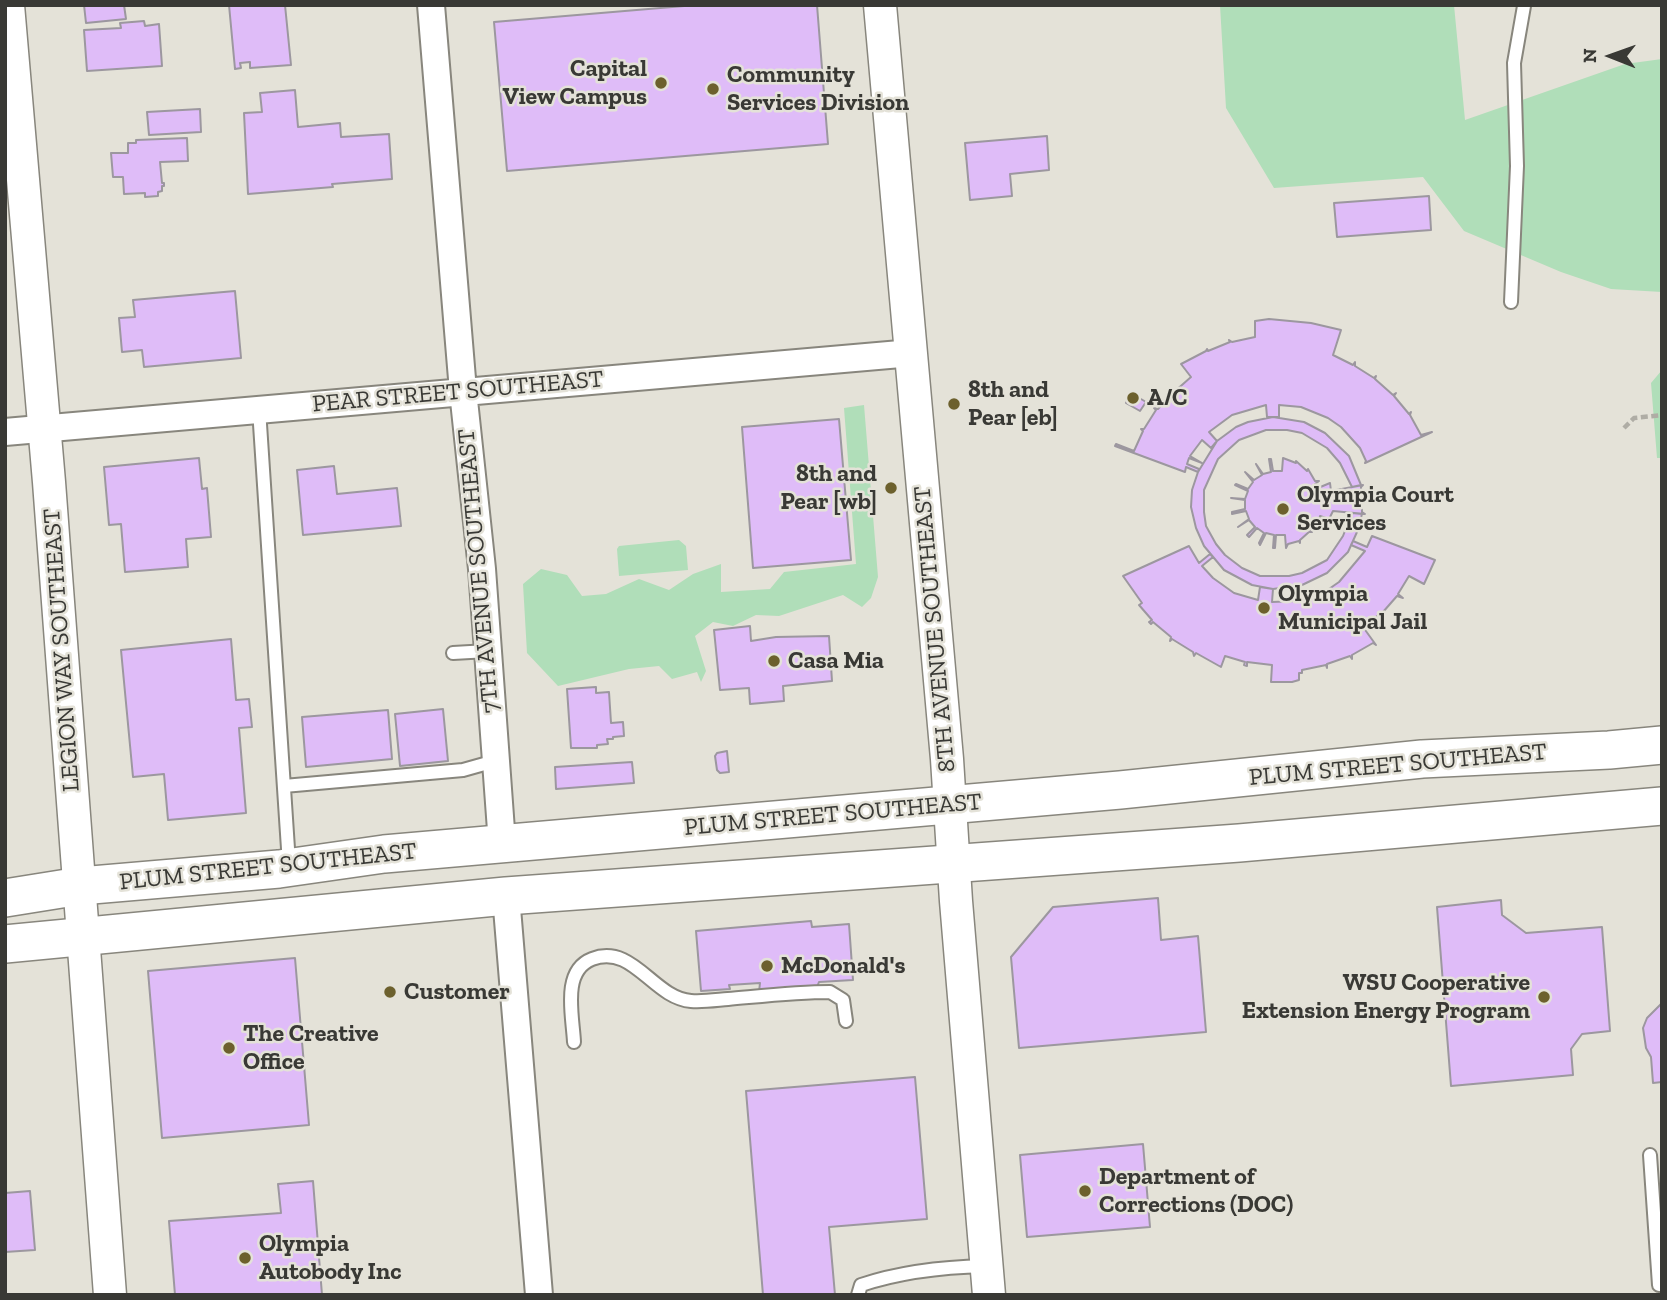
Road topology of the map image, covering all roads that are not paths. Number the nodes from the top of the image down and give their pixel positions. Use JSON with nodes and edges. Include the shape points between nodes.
{"nodes":[{"id":1,"x":8,"y":5,"type":"edge"},
{"id":2,"x":431,"y":5,"type":"edge"},
{"id":3,"x":880,"y":5,"type":"edge"},
{"id":4,"x":1523,"y":5,"type":"edge"},
{"id":5,"x":1529,"y":5,"type":"edge"},
{"id":6,"x":1511,"y":302,"type":"dead end"},
{"id":7,"x":912,"y":353,"type":"junction"},
{"id":8,"x":463,"y":391,"type":"junction"},
{"id":9,"x":259,"y":409,"type":"junction"},
{"id":10,"x":44,"y":428,"type":"junction"},
{"id":11,"x":5,"y":432,"type":"edge"},
{"id":12,"x":488,"y":651,"type":"junction"},
{"id":13,"x":453,"y":653,"type":"dead end"},
{"id":14,"x":1662,"y":745,"type":"edge"},
{"id":15,"x":495,"y":761,"type":"junction"},
{"id":16,"x":284,"y":786,"type":"junction"},
{"id":17,"x":949,"y":804,"type":"junction"},
{"id":18,"x":1662,"y":806,"type":"edge"},
{"id":19,"x":502,"y":844,"type":"junction"},
{"id":20,"x":954,"y":863,"type":"junction"},
{"id":21,"x":289,"y":868,"type":"junction"},
{"id":22,"x":80,"y":886,"type":"junction"},
{"id":23,"x":506,"y":896,"type":"junction"},
{"id":24,"x":5,"y":898,"type":"edge"},
{"id":25,"x":81,"y":936,"type":"junction"},
{"id":26,"x":5,"y":944,"type":"edge"},
{"id":27,"x":846,"y":1021,"type":"dead end"},
{"id":28,"x":574,"y":1042,"type":"dead end"},
{"id":29,"x":1650,"y":1155,"type":"dead end"},
{"id":30,"x":988,"y":1280,"type":"edge"},
{"id":31,"x":1659,"y":1284,"type":"dead end"},
{"id":32,"x":110,"y":1295,"type":"edge"},
{"id":33,"x":539,"y":1295,"type":"edge"},
{"id":34,"x":858,"y":1295,"type":"edge"}],
"edges":[{"from":1,"to":10,"type":"street","name":"LEGION WAY SOUTHEAST"},
{"from":2,"to":8,"type":"street","name":"7TH AVENUE SOUTHEAST"},
{"from":3,"to":7,"type":"street","name":"8TH AVENUE SOUTHEAST"},
{"from":4,"to":5,"type":"lane"},
{"from":4,"to":6,"type":"lane","via":[[1514,63],[1517,166]]},
{"from":7,"to":8,"type":"street","name":"PEAR STREET SOUTHEAST"},
{"from":7,"to":17,"type":"street","name":"8TH AVENUE SOUTHEAST"},
{"from":8,"to":9,"type":"street","name":"PEAR STREET SOUTHEAST"},
{"from":8,"to":12,"type":"street","name":"7TH AVENUE SOUTHEAST"},
{"from":9,"to":10,"type":"street","name":"PEAR STREET SOUTHEAST"},
{"from":9,"to":16,"type":"lane"},
{"from":10,"to":11,"type":"street","name":"PEAR STREET SOUTHEAST"},
{"from":10,"to":22,"type":"street","name":"LEGION WAY SOUTHEAST"},
{"from":12,"to":13,"type":"lane"},
{"from":12,"to":15,"type":"street","name":"7TH AVENUE SOUTHEAST"},
{"from":14,"to":17,"type":"main road","name":"PLUM STREET SOUTHEAST","via":[[1422,759]]},
{"from":15,"to":16,"type":"lane","via":[[463,771]]},
{"from":15,"to":19,"type":"street","name":"7TH AVENUE SOUTHEAST"},
{"from":16,"to":21,"type":"lane"},
{"from":17,"to":19,"type":"main road","name":"PLUM STREET SOUTHEAST"},
{"from":17,"to":20,"type":"street","name":"8TH AVENUE SOUTHEAST"},
{"from":18,"to":20,"type":"main road","name":"PLUM STREET SOUTHEAST"},
{"from":19,"to":21,"type":"main road","name":"PLUM STREET SOUTHEAST"},
{"from":20,"to":23,"type":"main road","name":"PLUM STREET SOUTHEAST"},
{"from":20,"to":30,"type":"street","name":"8TH AVENUE SOUTHEAST"},
{"from":21,"to":22,"type":"main road","name":"PLUM STREET SOUTHEAST"},
{"from":22,"to":24,"type":"main road","name":"PLUM STREET SOUTHEAST"},
{"from":22,"to":25,"type":"street","name":"LEGION WAY SOUTHEAST"},
{"from":23,"to":25,"type":"main road","name":"PLUM STREET SOUTHEAST"},
{"from":23,"to":33,"type":"street"},
{"from":25,"to":26,"type":"main road","name":"PLUM STREET SOUTHEAST"},
{"from":25,"to":32,"type":"street","name":"LEGION WAY SOUTHEAST"},
{"from":27,"to":28,"type":"lane","via":[[843,1000],[830,992],[692,1002],[670,995],[632,964],[608,956],[583,963],[576,974],[571,990]]},
{"from":29,"to":31,"type":"lane"},
{"from":30,"to":34,"type":"lane","via":[[955,1267],[880,1279],[861,1285]]}]}
